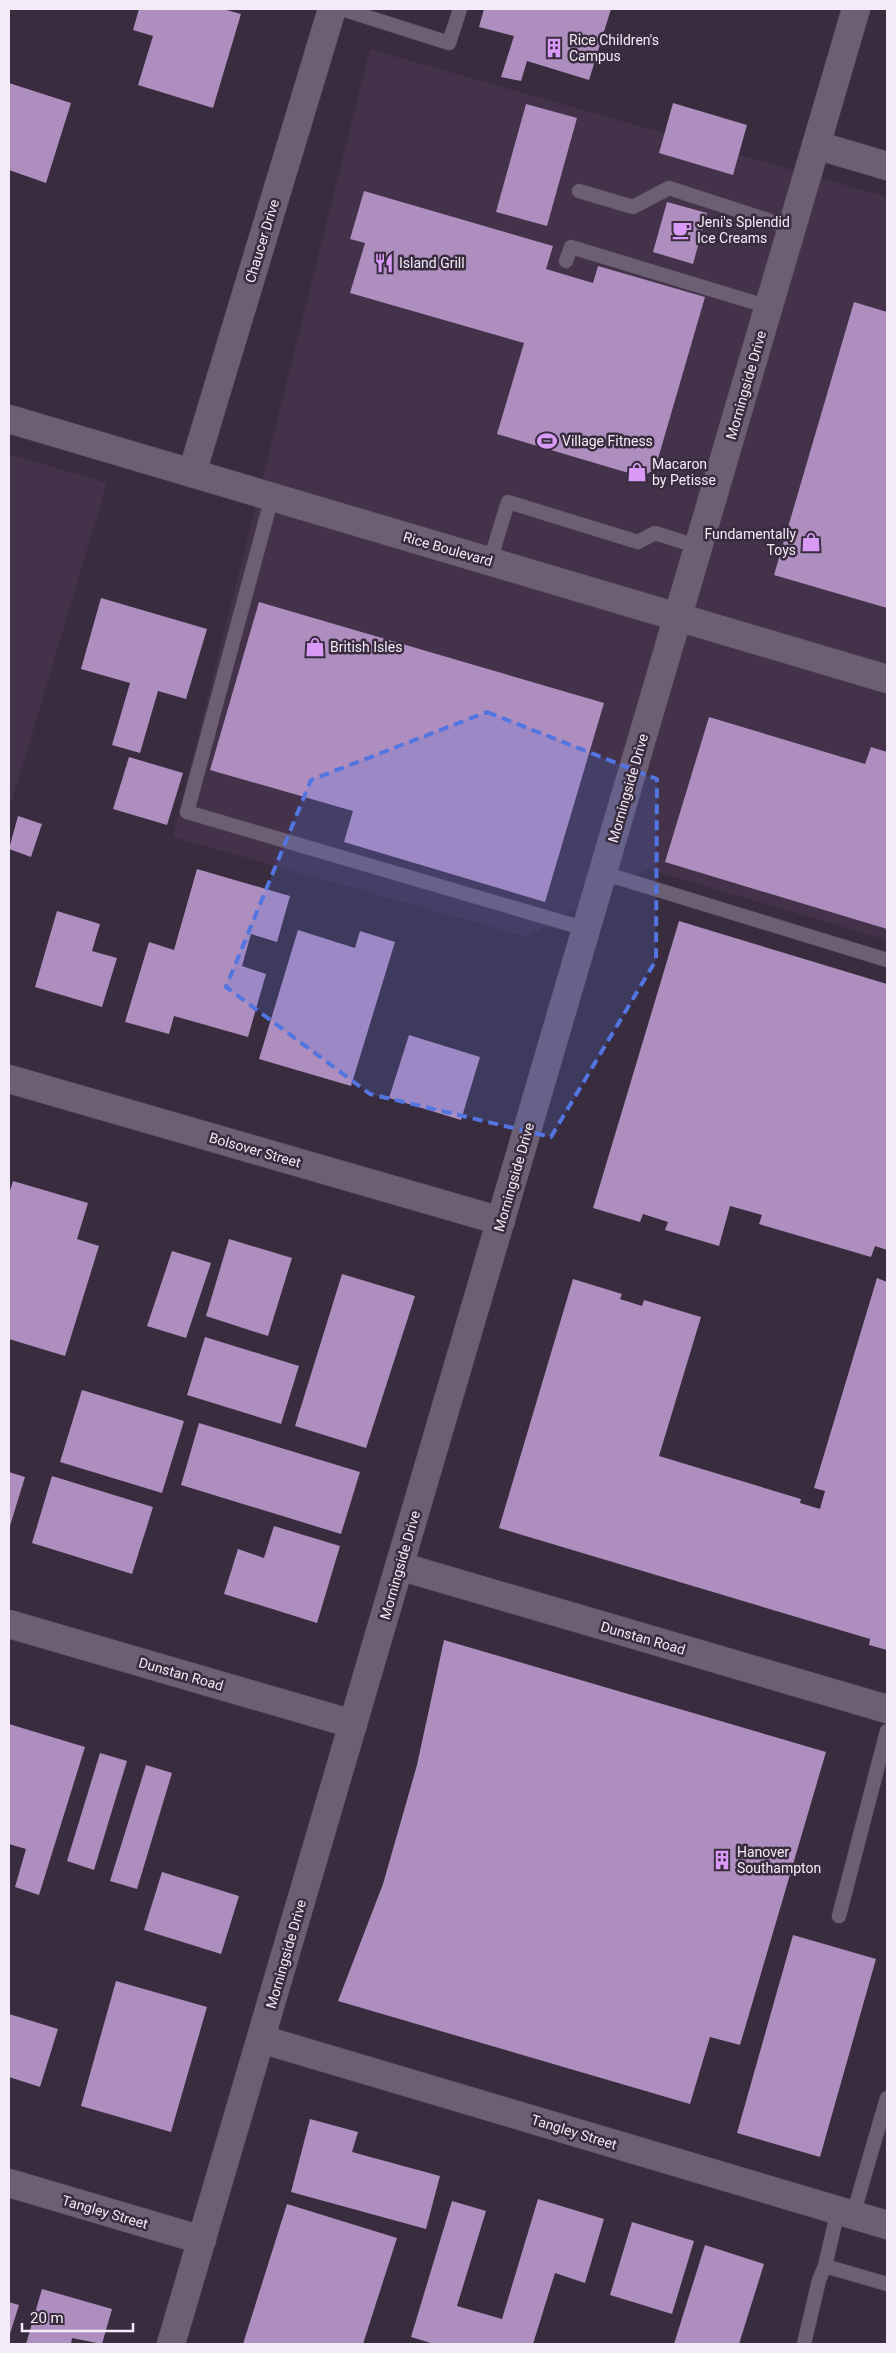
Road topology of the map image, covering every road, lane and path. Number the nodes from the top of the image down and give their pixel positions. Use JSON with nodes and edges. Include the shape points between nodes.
{"nodes":[{"id":1,"x":332,"y":9,"type":"edge"},
{"id":2,"x":342,"y":9,"type":"edge"},
{"id":3,"x":460,"y":9,"type":"edge"},
{"id":4,"x":856,"y":9,"type":"edge"},
{"id":5,"x":816,"y":145,"type":"junction"},
{"id":6,"x":887,"y":166,"type":"edge"},
{"id":7,"x":579,"y":191,"type":"dead end"},
{"id":8,"x":792,"y":228,"type":"junction"},
{"id":9,"x":566,"y":261,"type":"dead end"},
{"id":10,"x":769,"y":307,"type":"junction"},
{"id":11,"x":9,"y":419,"type":"edge"},
{"id":12,"x":192,"y":473,"type":"junction"},
{"id":13,"x":272,"y":497,"type":"junction"},
{"id":14,"x":698,"y":547,"type":"junction"},
{"id":15,"x":490,"y":561,"type":"junction"},
{"id":16,"x":678,"y":617,"type":"junction"},
{"id":17,"x":887,"y":679,"type":"edge"},
{"id":18,"x":603,"y":873,"type":"junction"},
{"id":19,"x":586,"y":929,"type":"junction"},
{"id":20,"x":887,"y":960,"type":"edge"},
{"id":21,"x":9,"y":1079,"type":"edge"},
{"id":22,"x":501,"y":1221,"type":"junction"},
{"id":23,"x":399,"y":1566,"type":"junction"},
{"id":24,"x":9,"y":1624,"type":"edge"},
{"id":25,"x":887,"y":1709,"type":"edge"},
{"id":26,"x":353,"y":1724,"type":"junction"},
{"id":27,"x":887,"y":1731,"type":"edge"},
{"id":28,"x":839,"y":1916,"type":"dead end"},
{"id":29,"x":261,"y":2038,"type":"junction"},
{"id":30,"x":887,"y":2098,"type":"edge"},
{"id":31,"x":9,"y":2184,"type":"edge"},
{"id":32,"x":845,"y":2213,"type":"junction"},
{"id":33,"x":887,"y":2225,"type":"edge"},
{"id":34,"x":202,"y":2240,"type":"junction"},
{"id":35,"x":825,"y":2266,"type":"junction"},
{"id":36,"x":887,"y":2284,"type":"edge"},
{"id":37,"x":171,"y":2344,"type":"edge"},
{"id":38,"x":804,"y":2344,"type":"edge"}],
"edges":[{"from":1,"to":12,"type":"street","name":"Chaucer Drive"},
{"from":2,"to":3,"type":"lane","via":[[449,43]]},
{"from":4,"to":5,"type":"street","name":"Morningside Drive"},
{"from":5,"to":6,"type":"street"},
{"from":5,"to":8,"type":"street","name":"Morningside Drive"},
{"from":7,"to":8,"type":"lane","via":[[633,207],[669,188]]},
{"from":8,"to":10,"type":"street","name":"Morningside Drive"},
{"from":9,"to":10,"type":"lane","via":[[570,247]]},
{"from":10,"to":14,"type":"street","name":"Morningside Drive"},
{"from":11,"to":12,"type":"street","name":"Rice Boulevard"},
{"from":12,"to":13,"type":"street","name":"Rice Boulevard"},
{"from":13,"to":15,"type":"street","name":"Rice Boulevard"},
{"from":13,"to":19,"type":"lane","via":[[187,812]]},
{"from":14,"to":15,"type":"lane","via":[[655,533],[638,542],[508,502]]},
{"from":14,"to":16,"type":"street","name":"Morningside Drive"},
{"from":15,"to":16,"type":"street","name":"Rice Boulevard"},
{"from":16,"to":17,"type":"street","name":"Rice Boulevard"},
{"from":16,"to":18,"type":"street","name":"Morningside Drive"},
{"from":18,"to":19,"type":"street","name":"Morningside Drive"},
{"from":18,"to":20,"type":"lane"},
{"from":19,"to":22,"type":"street","name":"Morningside Drive"},
{"from":21,"to":22,"type":"street","name":"Bolsover Street"},
{"from":22,"to":23,"type":"street","name":"Morningside Drive"},
{"from":23,"to":25,"type":"street","name":"Dunstan Road"},
{"from":23,"to":26,"type":"street","name":"Morningside Drive"},
{"from":24,"to":26,"type":"street","name":"Dunstan Road"},
{"from":26,"to":29,"type":"street","name":"Morningside Drive"},
{"from":27,"to":28,"type":"lane"},
{"from":29,"to":32,"type":"street","name":"Tangley Street"},
{"from":29,"to":34,"type":"street","name":"Morningside Drive"},
{"from":30,"to":32,"type":"lane"},
{"from":31,"to":34,"type":"street","name":"Tangley Street"},
{"from":32,"to":33,"type":"street","name":"Tangley Street"},
{"from":32,"to":35,"type":"lane"},
{"from":34,"to":37,"type":"street","name":"Morningside Drive"},
{"from":35,"to":36,"type":"lane"},
{"from":35,"to":38,"type":"lane"}]}
